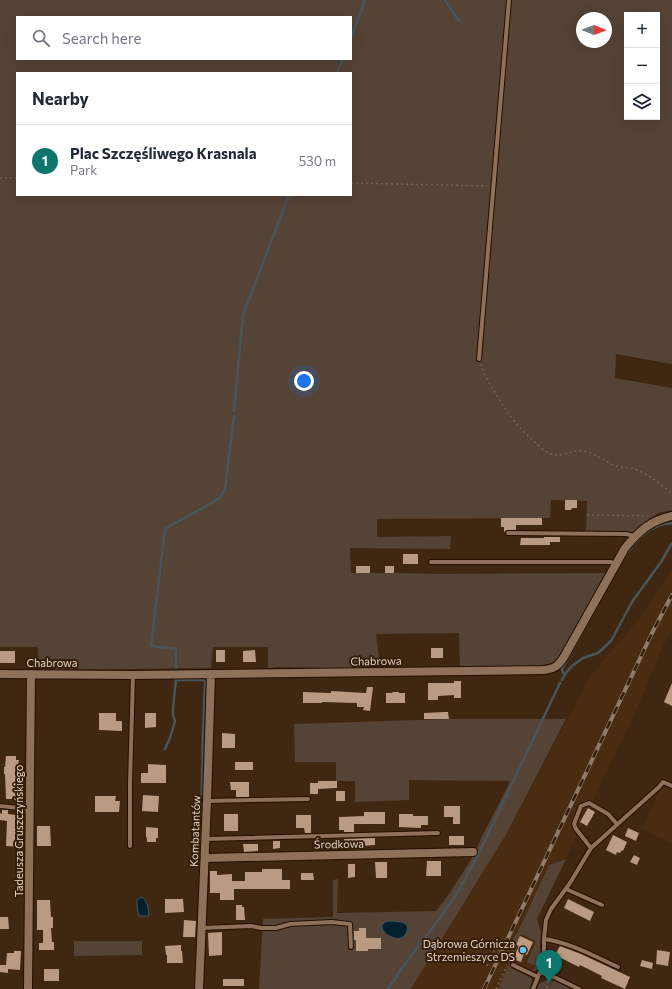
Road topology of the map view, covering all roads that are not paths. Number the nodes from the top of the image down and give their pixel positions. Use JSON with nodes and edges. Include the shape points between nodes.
{"nodes":[{"id":1,"x":509,"y":0,"type":"edge"},
{"id":2,"x":479,"y":359,"type":"road end"},
{"id":3,"x":672,"y":516,"type":"edge"},
{"id":4,"x":508,"y":533,"type":"dead end"},
{"id":5,"x":635,"y":536,"type":"junction"},
{"id":6,"x":431,"y":562,"type":"dead end"},
{"id":7,"x":617,"y":565,"type":"junction"},
{"id":8,"x":0,"y":674,"type":"edge"},
{"id":9,"x":31,"y":674,"type":"junction"},
{"id":10,"x":210,"y":674,"type":"junction"},
{"id":11,"x":133,"y":675,"type":"junction"},
{"id":12,"x":672,"y":786,"type":"edge"},
{"id":13,"x":308,"y":799,"type":"dead end"},
{"id":14,"x":207,"y":801,"type":"junction"},
{"id":15,"x":0,"y":806,"type":"edge"},
{"id":16,"x":30,"y":809,"type":"junction"},
{"id":17,"x":617,"y":824,"type":"junction"},
{"id":18,"x":438,"y":833,"type":"dead end"},
{"id":19,"x":206,"y":839,"type":"junction"},
{"id":20,"x":130,"y":846,"type":"dead end"},
{"id":21,"x":591,"y":848,"type":"junction"},
{"id":22,"x":473,"y":852,"type":"dead end"},
{"id":23,"x":205,"y":858,"type":"junction"},
{"id":24,"x":566,"y":888,"type":"junction"},
{"id":25,"x":602,"y":905,"type":"dead end"},
{"id":26,"x":202,"y":928,"type":"junction"},
{"id":27,"x":544,"y":939,"type":"junction"},
{"id":28,"x":351,"y":947,"type":"dead end"},
{"id":29,"x":513,"y":965,"type":"dead end"},
{"id":30,"x":618,"y":967,"type":"dead end"},
{"id":31,"x":540,"y":972,"type":"junction"},
{"id":32,"x":538,"y":977,"type":"junction"},
{"id":33,"x":28,"y":989,"type":"edge"},
{"id":34,"x":199,"y":989,"type":"edge"},
{"id":35,"x":533,"y":989,"type":"edge"},
{"id":36,"x":579,"y":989,"type":"edge"}],
"edges":[{"from":1,"to":2,"type":"lane"},
{"from":3,"to":5,"type":"street","name":"Chabrowa","via":[[659,519]]},
{"from":4,"to":5,"type":"lane"},
{"from":5,"to":7,"type":"street","name":"Chabrowa","via":[[625,548]]},
{"from":6,"to":7,"type":"lane","via":[[611,562]]},
{"from":7,"to":10,"type":"street","name":"Chabrowa","via":[[564,657],[552,669]]},
{"from":8,"to":9,"type":"street","name":"Chabrowa"},
{"from":9,"to":11,"type":"street","name":"Chabrowa"},
{"from":9,"to":16,"type":"street","name":"Tadeusza Gruszczyńskiego"},
{"from":10,"to":11,"type":"street","name":"Chabrowa"},
{"from":10,"to":14,"type":"street","name":"Kombatantów"},
{"from":11,"to":20,"type":"lane"},
{"from":12,"to":17,"type":"lane","via":[[662,782]]},
{"from":13,"to":14,"type":"lane"},
{"from":14,"to":19,"type":"street","name":"Kombatantów"},
{"from":15,"to":16,"type":"lane"},
{"from":16,"to":33,"type":"street","name":"Tadeusza Gruszczyńskiego"},
{"from":17,"to":21,"type":"lane"},
{"from":17,"to":21,"type":"lane","via":[[608,814],[589,803],[581,806],[574,824]]},
{"from":18,"to":19,"type":"lane"},
{"from":19,"to":23,"type":"street","name":"Kombatantów"},
{"from":21,"to":24,"type":"lane"},
{"from":22,"to":23,"type":"street","name":"Środkowa"},
{"from":23,"to":26,"type":"street","name":"Kombatantów"},
{"from":24,"to":25,"type":"lane"},
{"from":24,"to":27,"type":"lane","via":[[546,920]]},
{"from":26,"to":28,"type":"lane","via":[[276,928],[290,924],[332,922],[350,924]]},
{"from":26,"to":34,"type":"street","name":"Kombatantów"},
{"from":27,"to":30,"type":"lane","via":[[558,941]]},
{"from":27,"to":31,"type":"lane","via":[[544,962]]},
{"from":29,"to":32,"type":"lane"},
{"from":31,"to":32,"type":"lane"},
{"from":31,"to":36,"type":"lane"},
{"from":32,"to":35,"type":"lane"}]}
